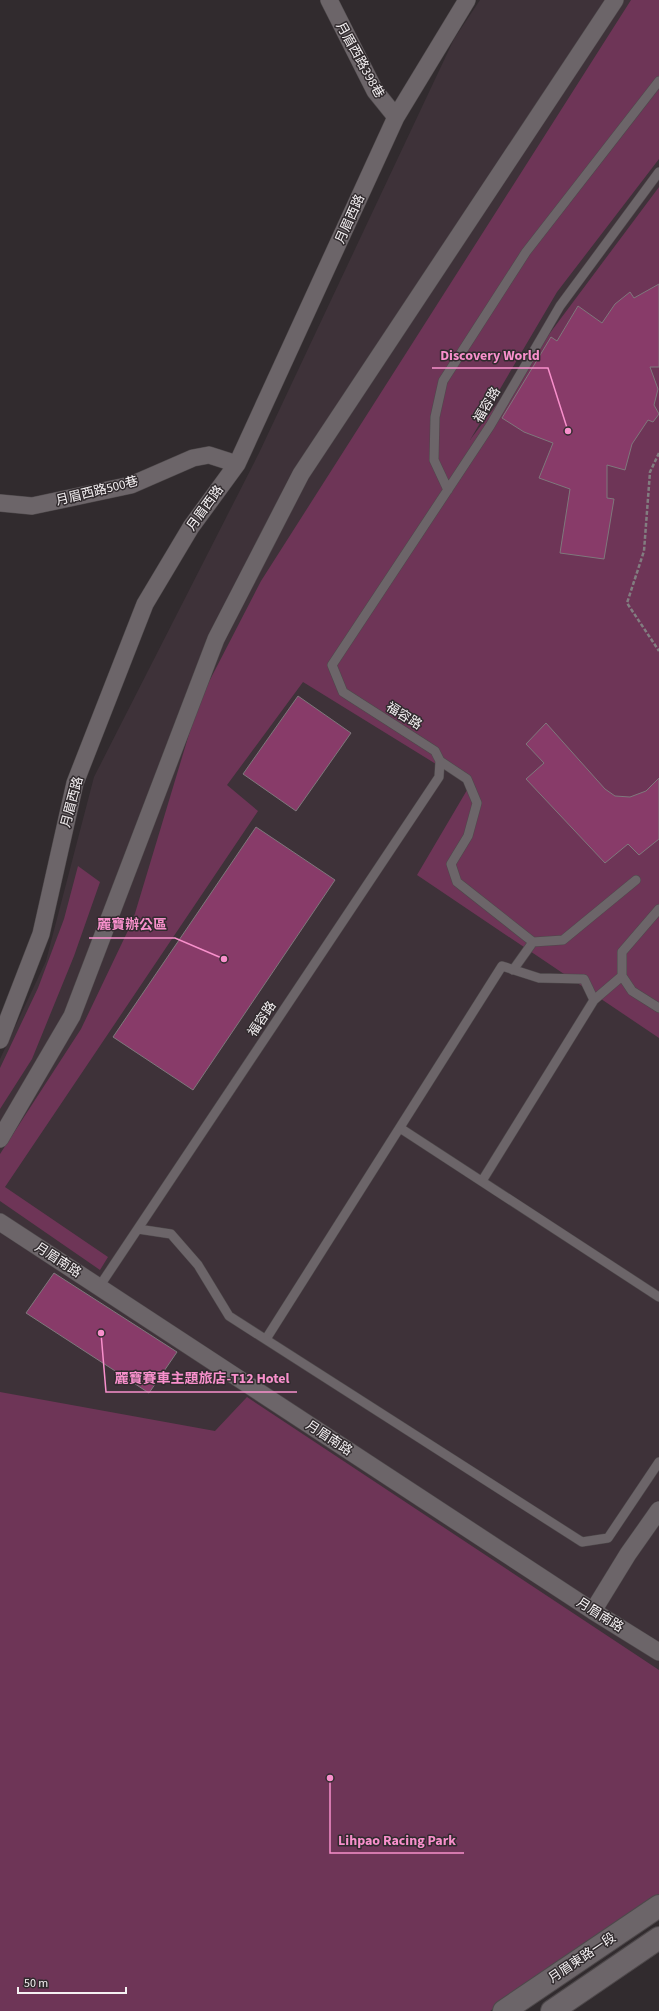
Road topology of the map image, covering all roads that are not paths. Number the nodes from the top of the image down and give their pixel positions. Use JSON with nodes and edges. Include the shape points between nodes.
{"nodes":[{"id":1,"x":329,"y":0,"type":"edge"},
{"id":2,"x":467,"y":0,"type":"edge"},
{"id":3,"x":616,"y":0,"type":"edge"},
{"id":4,"x":659,"y":81,"type":"edge"},
{"id":5,"x":396,"y":118,"type":"junction"},
{"id":6,"x":659,"y":172,"type":"edge"},
{"id":7,"x":237,"y":464,"type":"junction"},
{"id":8,"x":448,"y":490,"type":"junction"},
{"id":9,"x":0,"y":503,"type":"edge"},
{"id":10,"x":440,"y":761,"type":"junction"},
{"id":11,"x":636,"y":880,"type":"dead end"},
{"id":12,"x":659,"y":909,"type":"edge"},
{"id":13,"x":533,"y":942,"type":"junction"},
{"id":14,"x":513,"y":970,"type":"junction"},
{"id":15,"x":622,"y":976,"type":"junction"},
{"id":16,"x":594,"y":1000,"type":"junction"},
{"id":17,"x":659,"y":1008,"type":"edge"},
{"id":18,"x":0,"y":1040,"type":"edge"},
{"id":19,"x":400,"y":1128,"type":"junction"},
{"id":20,"x":0,"y":1139,"type":"edge"},
{"id":21,"x":482,"y":1181,"type":"junction"},
{"id":22,"x":0,"y":1222,"type":"edge"},
{"id":23,"x":138,"y":1229,"type":"junction"},
{"id":24,"x":99,"y":1287,"type":"junction"},
{"id":25,"x":659,"y":1297,"type":"edge"},
{"id":26,"x":266,"y":1339,"type":"junction"},
{"id":27,"x":659,"y":1462,"type":"edge"},
{"id":28,"x":659,"y":1510,"type":"edge"},
{"id":29,"x":593,"y":1611,"type":"junction"},
{"id":30,"x":659,"y":1652,"type":"edge"},
{"id":31,"x":659,"y":1906,"type":"edge"},
{"id":32,"x":659,"y":1938,"type":"edge"},
{"id":33,"x":504,"y":2011,"type":"edge"},
{"id":34,"x":552,"y":2011,"type":"edge"}],
"edges":[{"from":1,"to":5,"type":"street","name":"月眉西路398巷","via":[[374,91]]},
{"from":2,"to":5,"type":"street","name":"月眉西路"},
{"from":3,"to":20,"type":"street","via":[[301,474],[216,639],[72,1016]]},
{"from":4,"to":8,"type":"lane","via":[[526,252],[443,382],[434,417],[434,460]]},
{"from":5,"to":7,"type":"street","name":"月眉西路"},
{"from":6,"to":8,"type":"lane","name":"福容路","via":[[560,306],[490,426]]},
{"from":7,"to":9,"type":"street","name":"月眉西路500巷","via":[[209,455],[193,458],[131,485],[32,506]]},
{"from":7,"to":18,"type":"street","name":"月眉西路","via":[[191,527],[145,604],[75,783],[41,934]]},
{"from":8,"to":10,"type":"lane","name":"福容路","via":[[332,665],[342,692],[435,751]]},
{"from":10,"to":13,"type":"lane","via":[[467,779],[477,803],[468,836],[451,864],[457,882]]},
{"from":10,"to":23,"type":"lane","name":"福容路","via":[[439,777]]},
{"from":11,"to":13,"type":"lane","via":[[563,940]]},
{"from":12,"to":15,"type":"lane","via":[[622,952]]},
{"from":13,"to":14,"type":"lane"},
{"from":14,"to":16,"type":"lane","via":[[540,978],[584,979]]},
{"from":14,"to":19,"type":"lane","via":[[502,966]]},
{"from":15,"to":16,"type":"lane"},
{"from":15,"to":17,"type":"lane","via":[[632,991]]},
{"from":16,"to":21,"type":"lane"},
{"from":19,"to":21,"type":"lane"},
{"from":19,"to":26,"type":"lane"},
{"from":21,"to":25,"type":"lane"},
{"from":22,"to":24,"type":"street","name":"月眉南路"},
{"from":23,"to":24,"type":"lane","name":"福容路"},
{"from":23,"to":26,"type":"lane","via":[[171,1234],[198,1265],[229,1316]]},
{"from":24,"to":29,"type":"street","name":"月眉南路"},
{"from":26,"to":27,"type":"lane","via":[[582,1542],[608,1538]]},
{"from":28,"to":29,"type":"street"},
{"from":29,"to":30,"type":"street","name":"月眉南路"},
{"from":31,"to":33,"type":"street","name":"月眉東路一段"},
{"from":32,"to":34,"type":"street","name":"月眉東路一段"}]}
